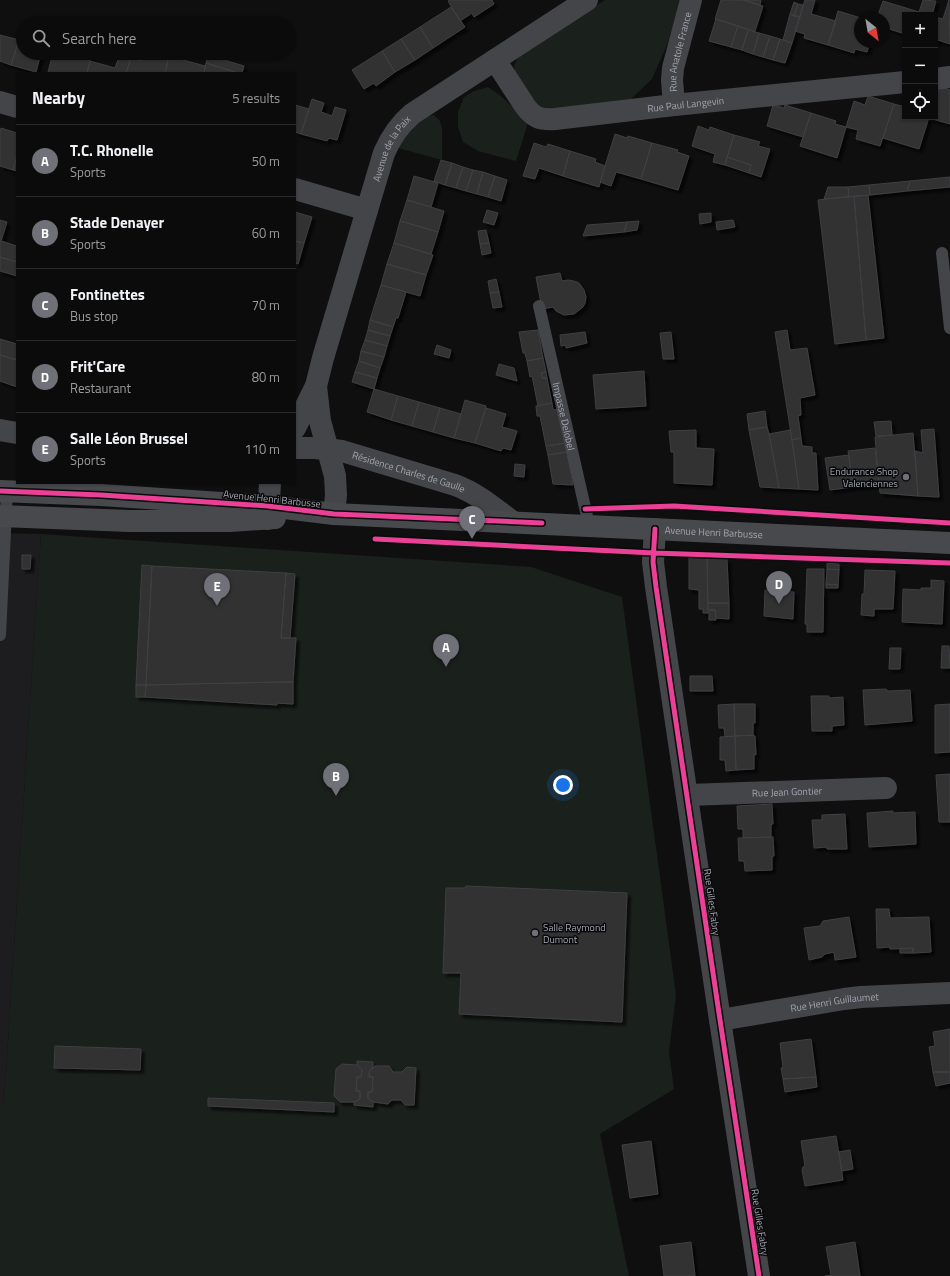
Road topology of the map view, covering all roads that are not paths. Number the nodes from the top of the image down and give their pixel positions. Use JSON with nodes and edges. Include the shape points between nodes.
{"nodes":[{"id":1,"x":587,"y":0,"type":"edge"},
{"id":2,"x":691,"y":0,"type":"edge"},
{"id":3,"x":495,"y":60,"type":"junction"},
{"id":4,"x":950,"y":77,"type":"edge"},
{"id":5,"x":938,"y":79,"type":"edge"},
{"id":6,"x":902,"y":82,"type":"edge"},
{"id":7,"x":0,"y":102,"type":"edge"},
{"id":8,"x":674,"y":105,"type":"junction"},
{"id":9,"x":16,"y":107,"type":"edge"},
{"id":10,"x":296,"y":189,"type":"edge"},
{"id":11,"x":367,"y":210,"type":"junction"},
{"id":12,"x":942,"y":253,"type":"dead end"},
{"id":13,"x":539,"y":306,"type":"dead end"},
{"id":14,"x":950,"y":328,"type":"edge"},
{"id":15,"x":316,"y":386,"type":"junction"},
{"id":16,"x":296,"y":426,"type":"edge"},
{"id":17,"x":0,"y":430,"type":"edge"},
{"id":18,"x":16,"y":433,"type":"edge"},
{"id":19,"x":296,"y":448,"type":"edge"},
{"id":20,"x":328,"y":449,"type":"junction"},
{"id":21,"x":270,"y":484,"type":"edge"},
{"id":22,"x":4,"y":491,"type":"edge"},
{"id":23,"x":268,"y":512,"type":"junction"},
{"id":24,"x":334,"y":514,"type":"junction"},
{"id":25,"x":3,"y":516,"type":"edge"},
{"id":26,"x":513,"y":522,"type":"junction"},
{"id":27,"x":589,"y":525,"type":"junction"},
{"id":28,"x":655,"y":529,"type":"junction"},
{"id":29,"x":950,"y":543,"type":"edge"},
{"id":30,"x":0,"y":635,"type":"edge"},
{"id":31,"x":886,"y":788,"type":"dead end"},
{"id":32,"x":688,"y":795,"type":"junction"},
{"id":33,"x":950,"y":993,"type":"edge"},
{"id":34,"x":720,"y":1020,"type":"junction"},
{"id":35,"x":759,"y":1276,"type":"edge"}],
"edges":[{"from":1,"to":3,"type":"street","name":"Avenue de la Paix"},
{"from":2,"to":8,"type":"street","name":"Rue Anatole France","via":[[673,68]]},
{"from":3,"to":8,"type":"street","name":"Rue Paul Langevin","via":[[525,106],[537,118],[544,120]]},
{"from":3,"to":11,"type":"street","name":"Avenue de la Paix","via":[[403,122],[384,153]]},
{"from":4,"to":5,"type":"street"},
{"from":6,"to":8,"type":"street","name":"Rue Paul Langevin"},
{"from":7,"to":9,"type":"street"},
{"from":10,"to":11,"type":"street"},
{"from":11,"to":15,"type":"street","name":"Avenue de la Paix"},
{"from":12,"to":14,"type":"lane"},
{"from":13,"to":27,"type":"lane","name":"Impasse Delobel"},
{"from":15,"to":16,"type":"street","name":"Avenue de la Paix"},
{"from":15,"to":20,"type":"street","name":"Avenue de la Paix","via":[[320,421]]},
{"from":17,"to":18,"type":"street"},
{"from":19,"to":20,"type":"street","name":"Résidence Charles de Gaulle"},
{"from":20,"to":24,"type":"street","name":"Avenue de la Paix","via":[[336,485]]},
{"from":20,"to":26,"type":"street","name":"Résidence Charles de Gaulle","via":[[467,490]]},
{"from":21,"to":23,"type":"street"},
{"from":22,"to":23,"type":"street","name":"Avenue Henri Barbusse","via":[[101,495]]},
{"from":22,"to":25,"type":"lane"},
{"from":23,"to":24,"type":"street","name":"Avenue Henri Barbusse"},
{"from":23,"to":25,"type":"street","name":"Avenue Henri Barbusse","via":[[230,520],[124,521]]},
{"from":24,"to":26,"type":"street","name":"Avenue Henri Barbusse"},
{"from":25,"to":30,"type":"lane"},
{"from":26,"to":27,"type":"street","name":"Avenue Henri Barbusse"},
{"from":27,"to":28,"type":"street","name":"Avenue Henri Barbusse"},
{"from":28,"to":29,"type":"street","name":"Avenue Henri Barbusse"},
{"from":28,"to":32,"type":"street","name":"Rue Gilles Fabry","via":[[653,562]]},
{"from":31,"to":32,"type":"street","name":"Rue Jean Gontier"},
{"from":32,"to":34,"type":"street","name":"Rue Gilles Fabry"},
{"from":33,"to":34,"type":"street","name":"Rue Henri Guillaumet","via":[[844,999]]},
{"from":34,"to":35,"type":"street","name":"Rue Gilles Fabry"}]}
